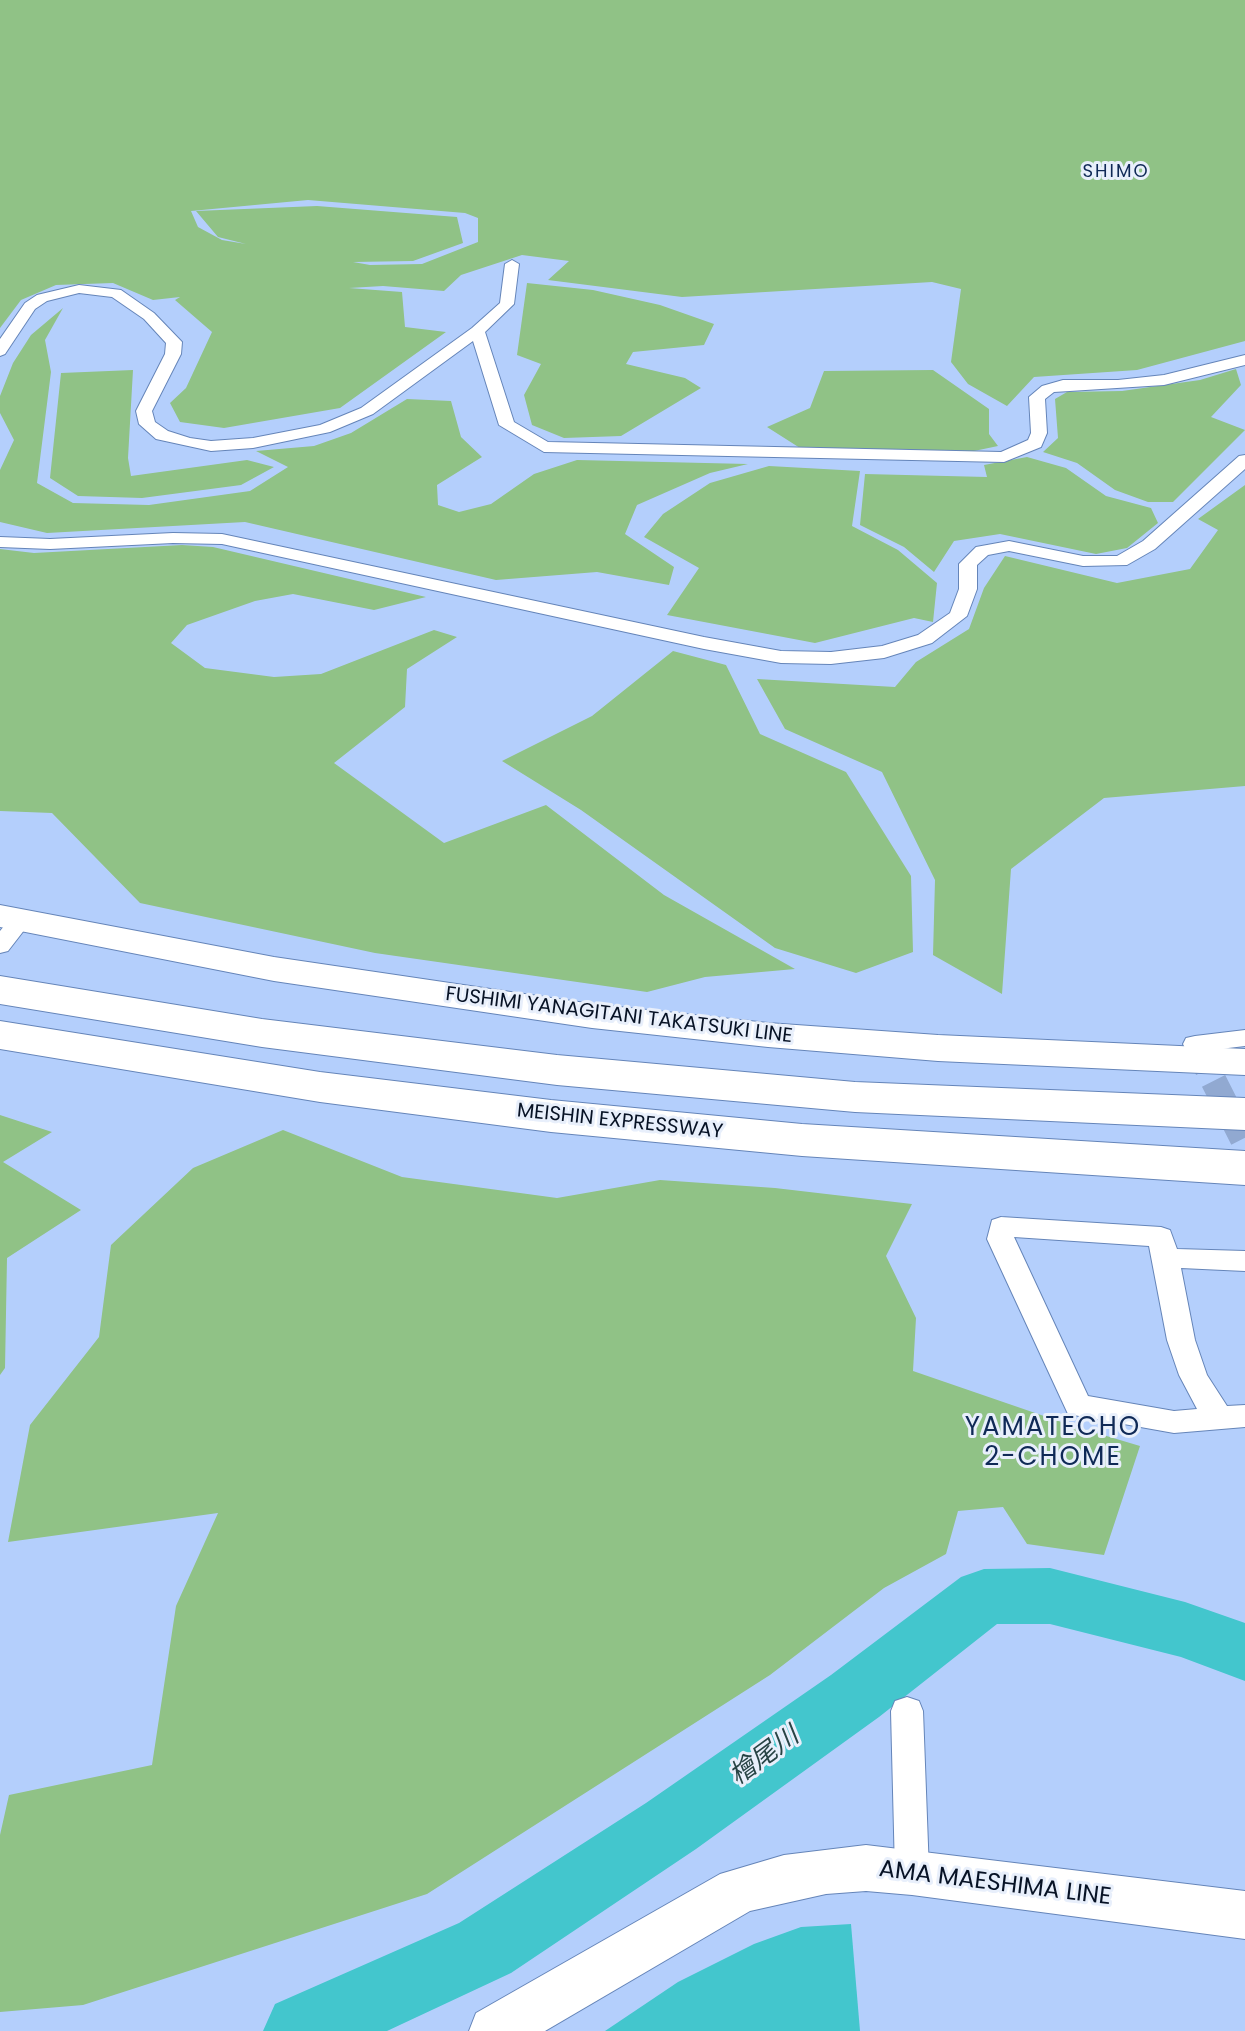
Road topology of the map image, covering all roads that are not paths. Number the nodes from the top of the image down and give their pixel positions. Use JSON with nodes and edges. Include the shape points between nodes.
{"nodes":[{"id":1,"x":512,"y":264,"type":"dead end"},
{"id":2,"x":477,"y":331,"type":"junction"},
{"id":3,"x":0,"y":351,"type":"edge"},
{"id":4,"x":443,"y":356,"type":"junction"},
{"id":5,"x":1245,"y":360,"type":"edge"},
{"id":6,"x":487,"y":362,"type":"junction"},
{"id":7,"x":1245,"y":460,"type":"edge"},
{"id":8,"x":0,"y":542,"type":"edge"},
{"id":9,"x":7,"y":929,"type":"edge"},
{"id":10,"x":0,"y":990,"type":"edge"},
{"id":11,"x":0,"y":1035,"type":"edge"},
{"id":12,"x":1245,"y":1038,"type":"edge"},
{"id":13,"x":1195,"y":1044,"type":"dead end"},
{"id":14,"x":0,"y":1052,"type":"edge"},
{"id":15,"x":1245,"y":1062,"type":"edge"},
{"id":16,"x":1245,"y":1114,"type":"edge"},
{"id":17,"x":1245,"y":1170,"type":"edge"},
{"id":18,"x":1165,"y":1258,"type":"junction"},
{"id":19,"x":1245,"y":1261,"type":"edge"},
{"id":20,"x":1233,"y":1418,"type":"edge"},
{"id":21,"x":907,"y":1711,"type":"dead end"},
{"id":22,"x":912,"y":1872,"type":"junction"},
{"id":23,"x":1245,"y":1915,"type":"edge"},
{"id":24,"x":495,"y":2031,"type":"edge"}],
"edges":[{"from":1,"to":2,"type":"street","via":[[507,304]]},
{"from":2,"to":4,"type":"street"},
{"from":2,"to":6,"type":"street"},
{"from":3,"to":4,"type":"street","via":[[30,306],[42,298],[79,289],[116,293],[174,342],[144,411],[147,424],[162,435],[211,446],[253,443],[342,423]]},
{"from":4,"to":6,"type":"street"},
{"from":5,"to":6,"type":"street","via":[[1164,380],[1048,389],[1037,397],[1035,443],[1004,457],[974,459],[544,447],[507,425]]},
{"from":7,"to":8,"type":"street","via":[[1149,545],[1121,561],[1083,561],[1009,546],[982,551],[968,564],[968,589],[958,616],[925,639],[884,652],[831,658],[781,657],[704,643],[222,539]]},
{"from":9,"to":15,"type":"main road","name":"FUSHIMI YANAGITANI TAKATSUKI LINE","via":[[592,1016],[768,1035]]},
{"from":10,"to":16,"type":"highway","via":[[262,1033],[557,1070],[855,1097]]},
{"from":11,"to":17,"type":"highway","name":"MEISHIN EXPRESSWAY","via":[[320,1087],[551,1116],[817,1142]]},
{"from":12,"to":13,"type":"street"},
{"from":14,"to":17,"type":"highway","via":[[318,1104],[803,1157],[1067,1174]]},
{"from":18,"to":19,"type":"street"},
{"from":18,"to":20,"type":"street","via":[[1193,1375],[1201,1393]]},
{"from":18,"to":20,"type":"street","via":[[1161,1237],[1001,1227],[1000,1239],[1078,1406],[1174,1422]]},
{"from":21,"to":22,"type":"street"},
{"from":22,"to":23,"type":"main road","name":"AMA MAESHIMA LINE"},
{"from":22,"to":24,"type":"main road","name":"AMA MAESHIMA LINE","via":[[826,1871],[738,1891]]}]}
